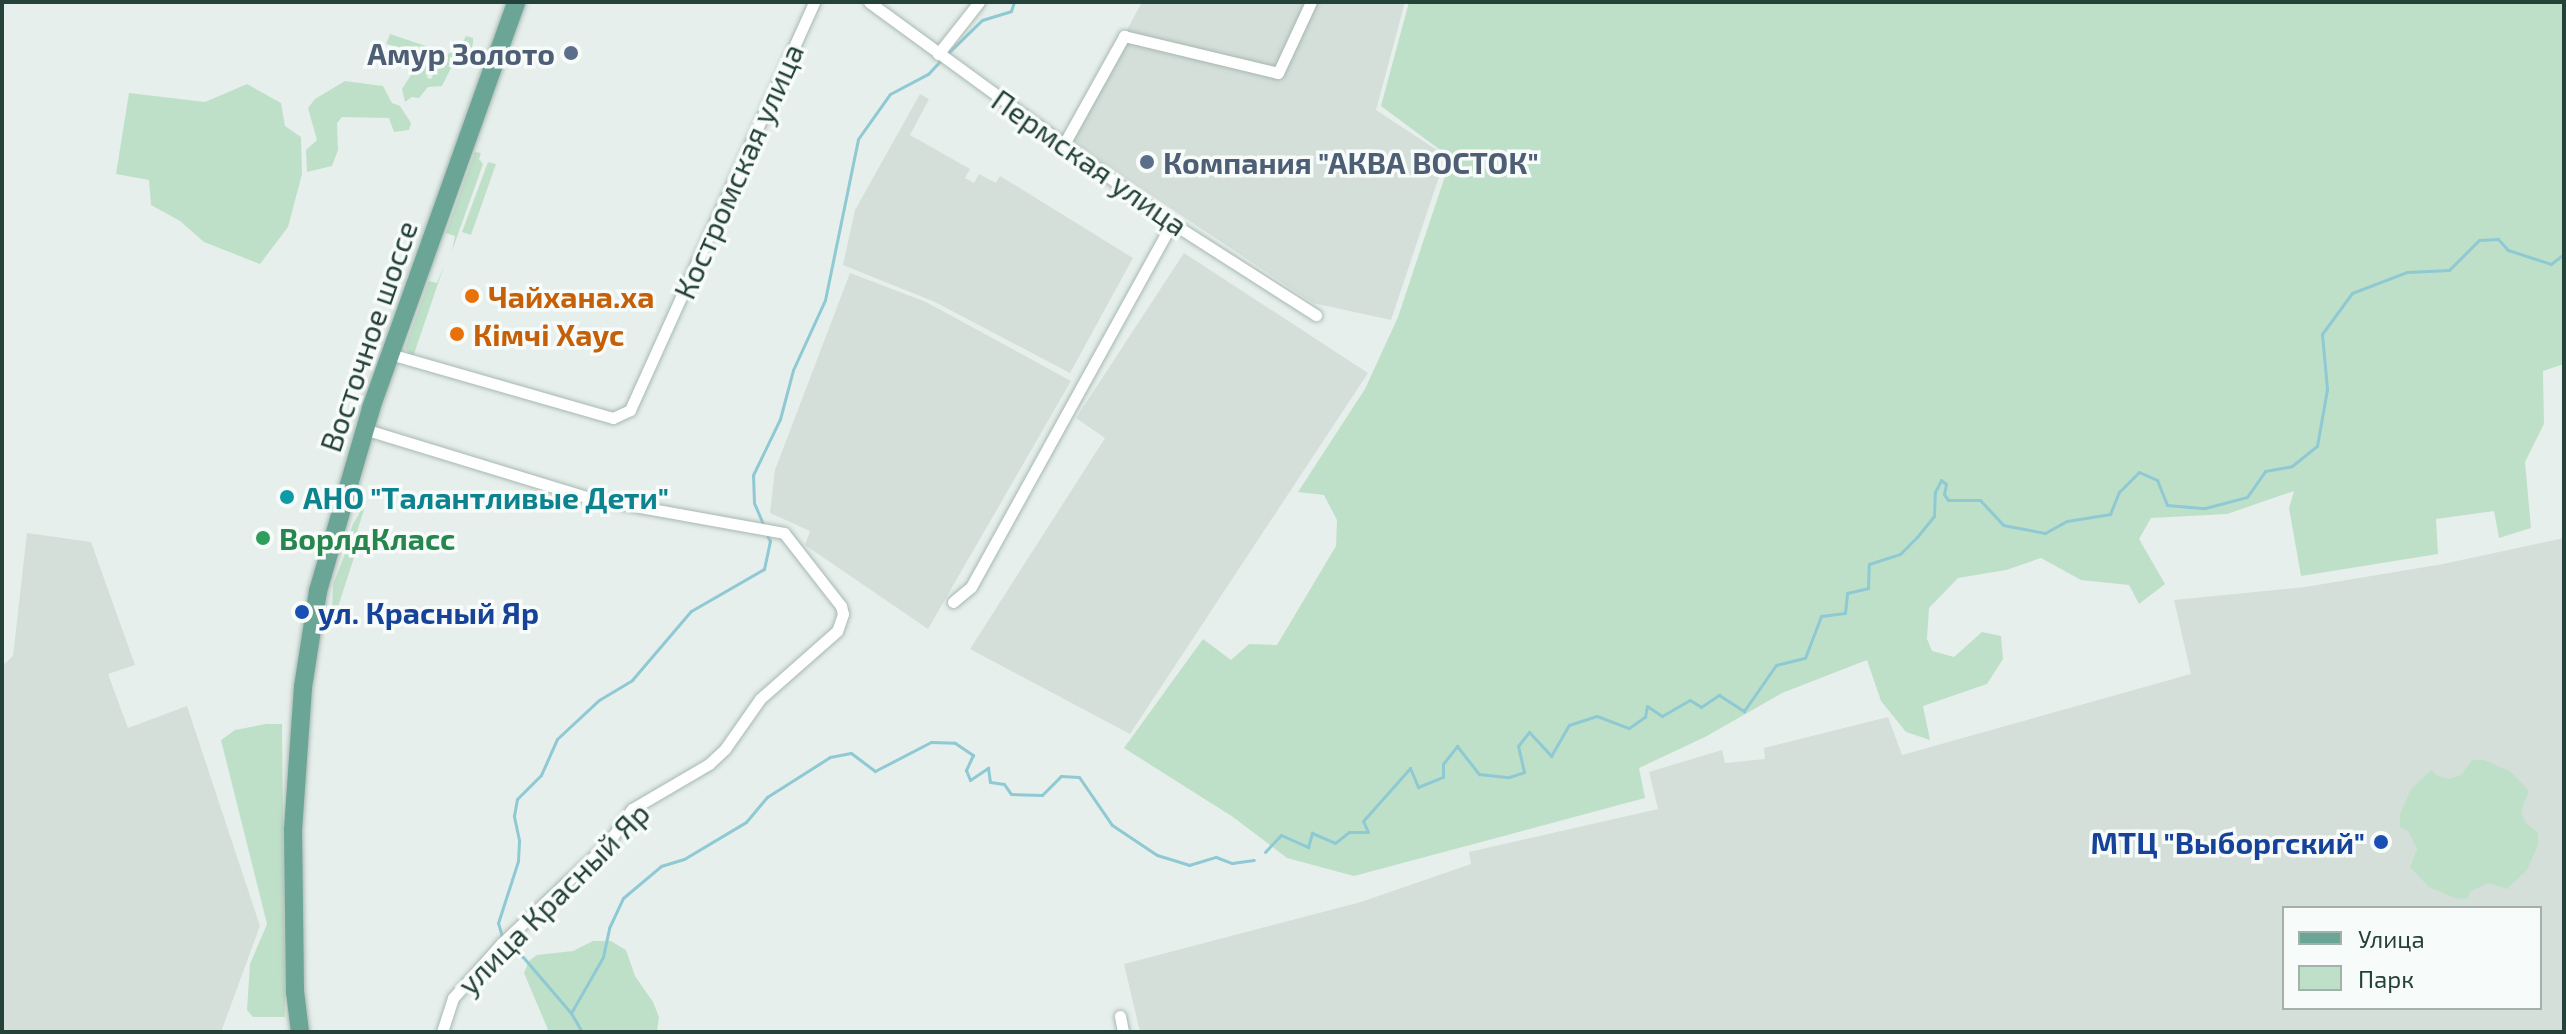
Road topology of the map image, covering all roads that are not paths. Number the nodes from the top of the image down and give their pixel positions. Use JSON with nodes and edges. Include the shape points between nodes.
{"nodes":[{"id":1,"x":516,"y":2,"type":"edge"},
{"id":2,"x":814,"y":2,"type":"edge"},
{"id":3,"x":869,"y":2,"type":"edge"},
{"id":4,"x":979,"y":2,"type":"edge"},
{"id":5,"x":1311,"y":2,"type":"edge"},
{"id":6,"x":938,"y":54,"type":"junction"},
{"id":7,"x":1064,"y":144,"type":"junction"},
{"id":8,"x":1172,"y":223,"type":"junction"},
{"id":9,"x":1316,"y":315,"type":"dead end"},
{"id":10,"x":390,"y":354,"type":"junction"},
{"id":11,"x":364,"y":429,"type":"junction"},
{"id":12,"x":953,"y":602,"type":"dead end"},
{"id":13,"x":1120,"y":1016,"type":"dead end"},
{"id":14,"x":300,"y":1032,"type":"edge"},
{"id":15,"x":442,"y":1032,"type":"edge"},
{"id":16,"x":1123,"y":1032,"type":"edge"}],
"edges":[{"from":1,"to":10,"type":"main road","name":"Восточное шоссе"},
{"from":2,"to":10,"type":"street","name":"Костромская улица","via":[[630,410],[613,418]]},
{"from":3,"to":6,"type":"street","name":"Пермская улица"},
{"from":4,"to":6,"type":"street"},
{"from":5,"to":7,"type":"street","via":[[1278,73],[1124,36]]},
{"from":6,"to":7,"type":"street","name":"Пермская улица"},
{"from":7,"to":8,"type":"street","name":"Пермская улица"},
{"from":8,"to":9,"type":"street","name":"Пермская улица"},
{"from":8,"to":12,"type":"street","via":[[971,587]]},
{"from":10,"to":11,"type":"main road","name":"Восточное шоссе"},
{"from":11,"to":14,"type":"main road","name":"Восточное шоссе","via":[[318,591],[303,687],[293,830]]},
{"from":11,"to":15,"type":"street","name":"улица Красный Яр","via":[[590,498],[784,533],[841,606],[837,631],[760,699],[736,737],[709,764],[632,809],[608,843],[502,943],[453,998]]},
{"from":13,"to":16,"type":"street"}]}
